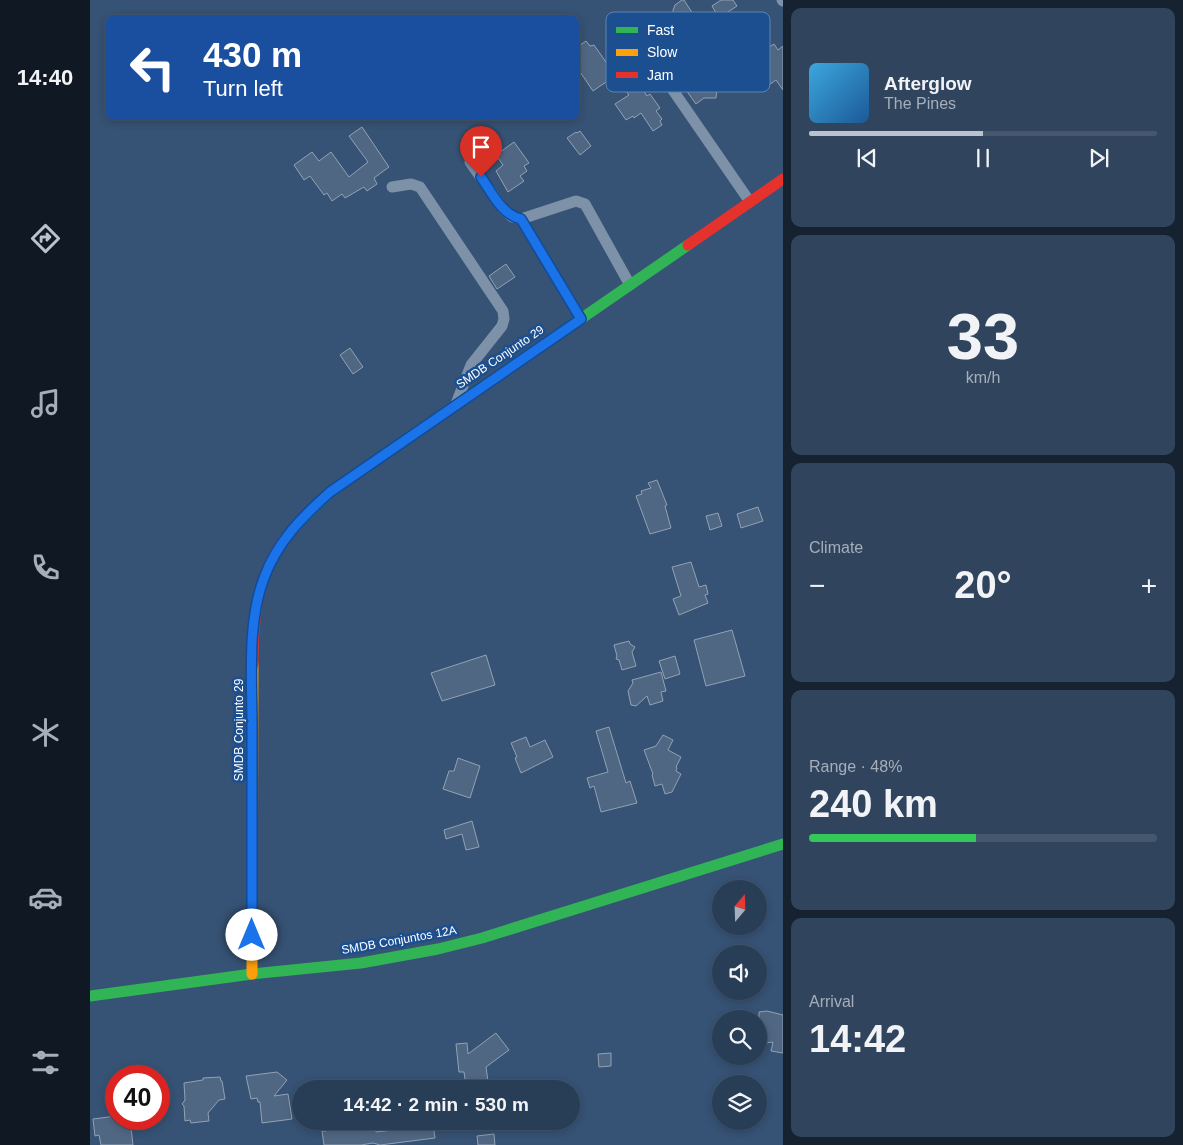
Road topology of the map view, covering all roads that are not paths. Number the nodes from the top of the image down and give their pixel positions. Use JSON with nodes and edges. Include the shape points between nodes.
{"nodes":[{"id":1,"x":674,"y":92,"type":"edge"},
{"id":2,"x":470,"y":162,"type":"dead end"},
{"id":3,"x":783,"y":179,"type":"edge"},
{"id":4,"x":392,"y":187,"type":"dead end"},
{"id":5,"x":750,"y":202,"type":"junction"},
{"id":6,"x":521,"y":219,"type":"junction"},
{"id":7,"x":630,"y":285,"type":"junction"},
{"id":8,"x":581,"y":319,"type":"junction"},
{"id":9,"x":456,"y":404,"type":"junction"},
{"id":10,"x":783,"y":844,"type":"edge"},
{"id":11,"x":252,"y":974,"type":"junction"},
{"id":12,"x":90,"y":996,"type":"edge"}],
"edges":[{"from":1,"to":5,"type":"street"},
{"from":2,"to":6,"type":"street","via":[[503,209],[512,217]]},
{"from":3,"to":5,"type":"street","name":"SMDB Conjunto 29"},
{"from":4,"to":9,"type":"street","via":[[411,184],[420,187],[503,311],[502,326],[471,365]]},
{"from":5,"to":7,"type":"street","name":"SMDB Conjunto 29"},
{"from":6,"to":7,"type":"street","via":[[568,202],[585,204]]},
{"from":6,"to":8,"type":"street"},
{"from":7,"to":8,"type":"street","name":"SMDB Conjunto 29"},
{"from":8,"to":9,"type":"street","name":"SMDB Conjunto 29"},
{"from":9,"to":11,"type":"street","name":"SMDB Conjunto 29","via":[[330,492],[303,516],[277,548],[263,579],[255,612],[252,659]]},
{"from":10,"to":11,"type":"street","name":"SMDB Conjuntos 12A","via":[[438,949],[361,963]]},
{"from":11,"to":12,"type":"street","name":"SMDB Conjuntos 12A"}]}
